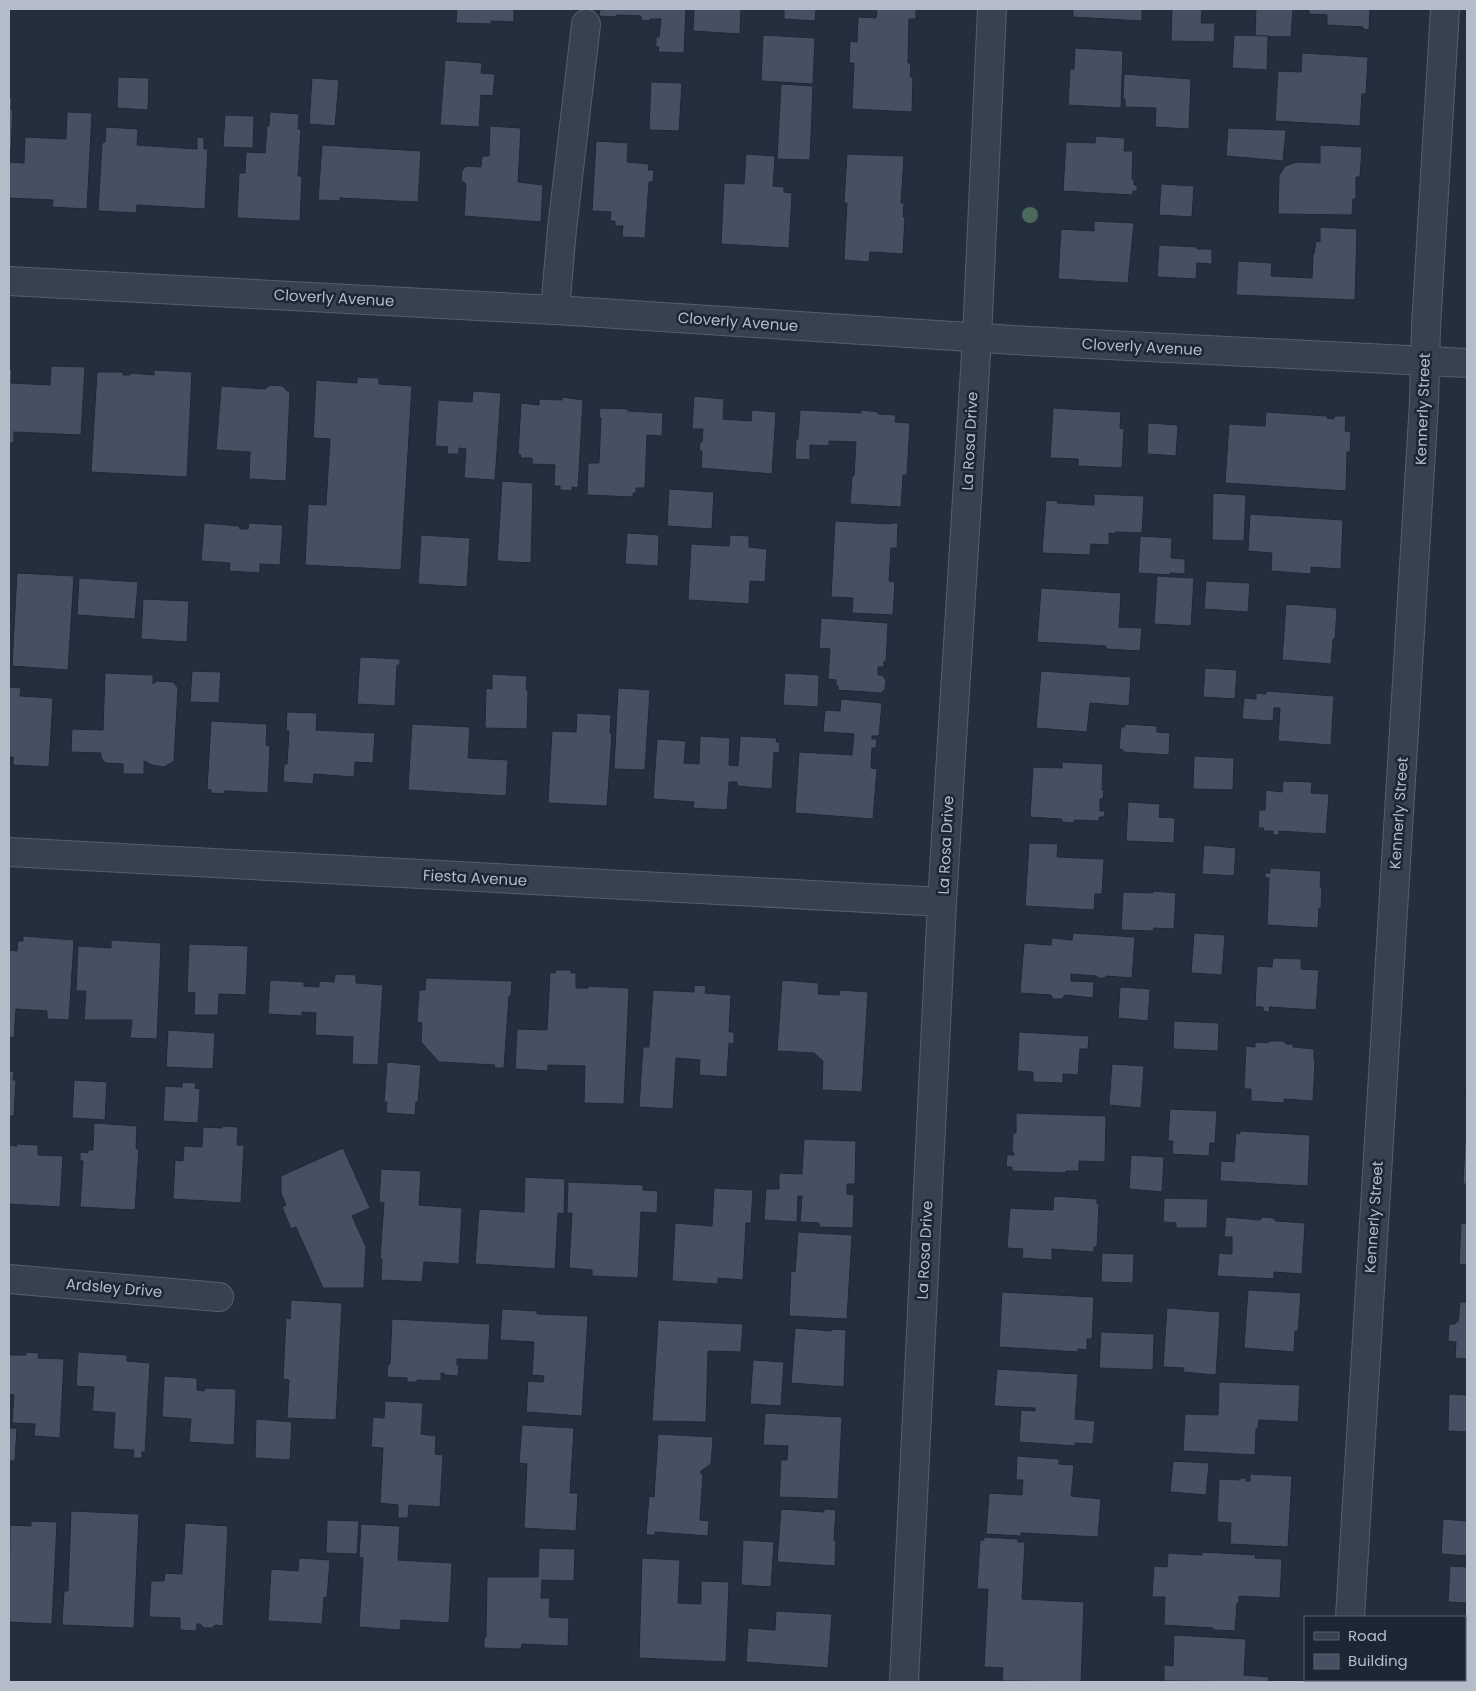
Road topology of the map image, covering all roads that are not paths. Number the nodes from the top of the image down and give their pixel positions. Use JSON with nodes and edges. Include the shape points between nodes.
{"nodes":[{"id":1,"x":992,"y":9,"type":"edge"},
{"id":2,"x":1445,"y":9,"type":"edge"},
{"id":3,"x":586,"y":24,"type":"dead end"},
{"id":4,"x":9,"y":281,"type":"edge"},
{"id":5,"x":555,"y":310,"type":"junction"},
{"id":6,"x":977,"y":337,"type":"junction"},
{"id":7,"x":1424,"y":361,"type":"junction"},
{"id":8,"x":1467,"y":363,"type":"edge"},
{"id":9,"x":9,"y":852,"type":"edge"},
{"id":10,"x":942,"y":902,"type":"junction"},
{"id":11,"x":9,"y":1279,"type":"edge"},
{"id":12,"x":219,"y":1297,"type":"dead end"},
{"id":13,"x":1350,"y":1616,"type":"edge"},
{"id":14,"x":904,"y":1682,"type":"edge"}],
"edges":[{"from":1,"to":6,"type":"street","name":"La Rosa Drive"},
{"from":2,"to":7,"type":"street","name":"Kennerly Street"},
{"from":3,"to":5,"type":"street"},
{"from":4,"to":5,"type":"street","name":"Cloverly Avenue"},
{"from":5,"to":6,"type":"street","name":"Cloverly Avenue"},
{"from":6,"to":7,"type":"street","name":"Cloverly Avenue"},
{"from":6,"to":10,"type":"street","name":"La Rosa Drive"},
{"from":7,"to":8,"type":"street","name":"Cloverly Avenue"},
{"from":7,"to":13,"type":"street","name":"Kennerly Street","via":[[1423,432]]},
{"from":9,"to":10,"type":"street","name":"Fiesta Avenue"},
{"from":10,"to":14,"type":"street","name":"La Rosa Drive"},
{"from":11,"to":12,"type":"street","name":"Ardsley Drive"}]}
